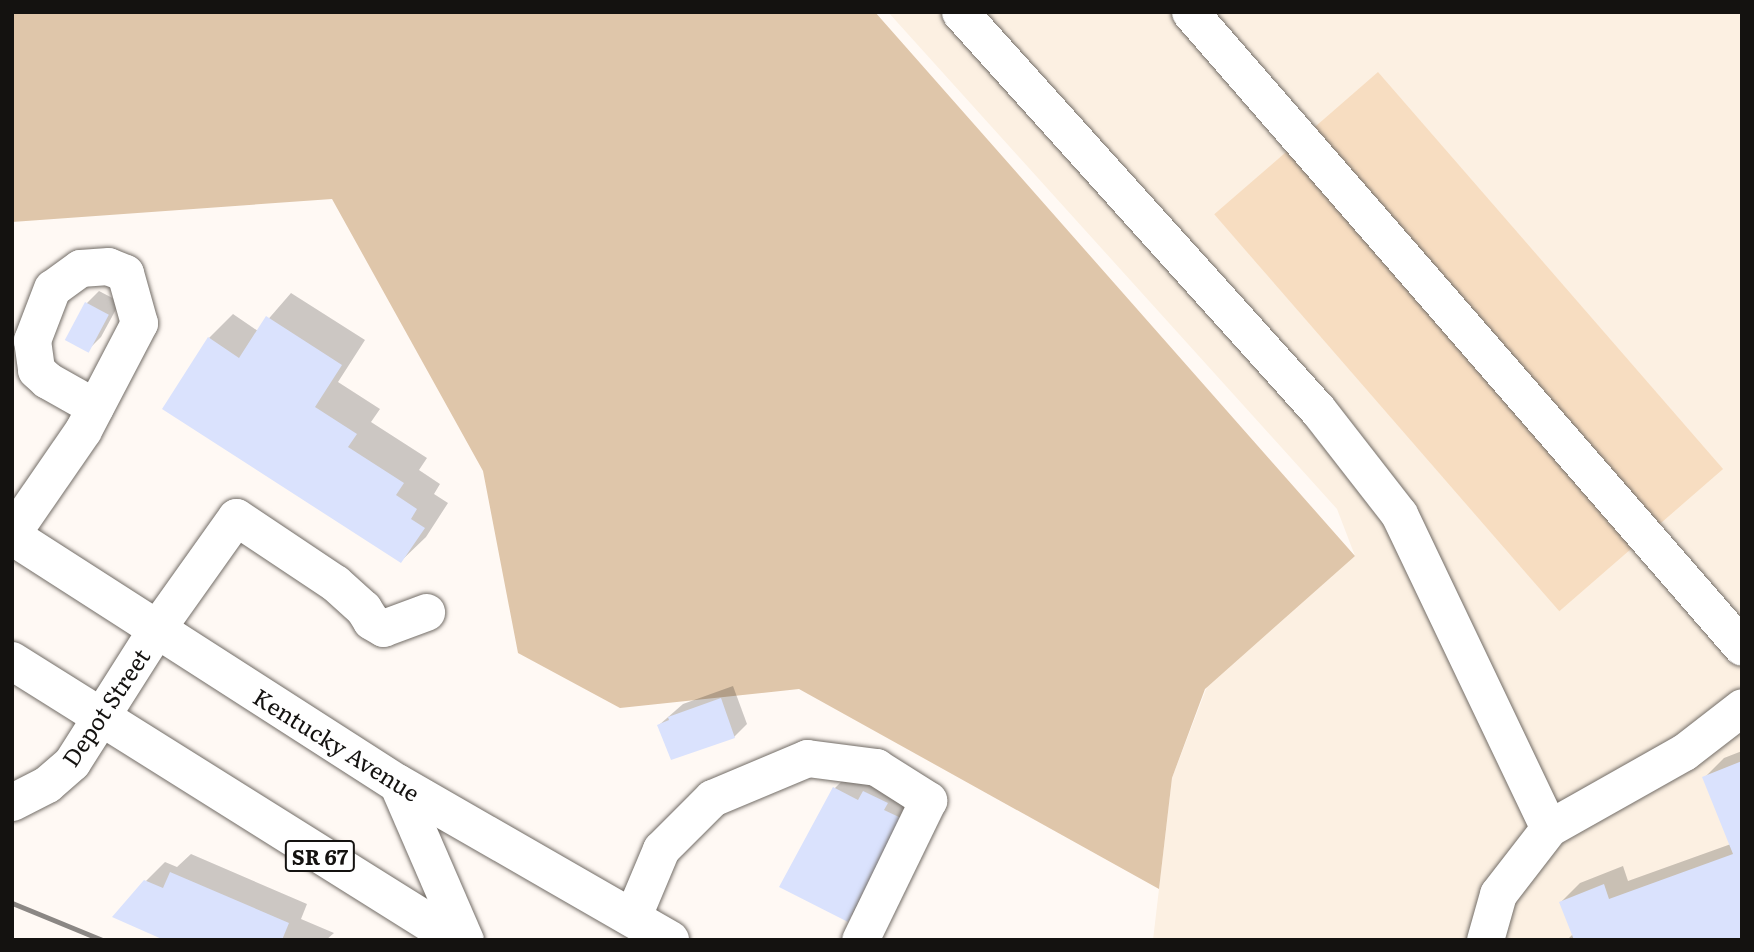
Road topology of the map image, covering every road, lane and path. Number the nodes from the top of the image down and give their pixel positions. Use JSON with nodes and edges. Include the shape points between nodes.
{"nodes":[{"id":1,"x":960,"y":12,"type":"edge"},
{"id":2,"x":1190,"y":12,"type":"edge"},
{"id":3,"x":95,"y":407,"type":"dead end"},
{"id":4,"x":12,"y":535,"type":"edge"},
{"id":5,"x":426,"y":612,"type":"dead end"},
{"id":6,"x":157,"y":628,"type":"junction"},
{"id":7,"x":1742,"y":648,"type":"edge"},
{"id":8,"x":12,"y":662,"type":"edge"},
{"id":9,"x":1742,"y":707,"type":"edge"},
{"id":10,"x":101,"y":717,"type":"junction"},
{"id":11,"x":397,"y":783,"type":"junction"},
{"id":12,"x":12,"y":802,"type":"edge"},
{"id":13,"x":1549,"y":828,"type":"junction"},
{"id":14,"x":632,"y":918,"type":"junction"},
{"id":15,"x":457,"y":940,"type":"edge"},
{"id":16,"x":465,"y":940,"type":"edge"},
{"id":17,"x":670,"y":940,"type":"edge"},
{"id":18,"x":860,"y":940,"type":"edge"},
{"id":19,"x":1485,"y":940,"type":"edge"}],
"edges":[{"from":1,"to":13,"type":"street","via":[[1318,410],[1399,514]]},
{"from":2,"to":7,"type":"street"},
{"from":3,"to":4,"type":"street"},
{"from":4,"to":6,"type":"main road","name":"Kentucky Avenue"},
{"from":5,"to":6,"type":"street","name":"Depot Street","via":[[383,628],[335,583],[236,517]]},
{"from":6,"to":10,"type":"street","name":"Depot Street"},
{"from":6,"to":11,"type":"main road","name":"Kentucky Avenue"},
{"from":8,"to":10,"type":"main road","number":"SR 67"},
{"from":9,"to":13,"type":"street","via":[[1685,752]]},
{"from":10,"to":12,"type":"street","name":"Depot Street","via":[[72,762],[47,783]]},
{"from":10,"to":15,"type":"main road","number":"SR 67"},
{"from":11,"to":14,"type":"main road","name":"Kentucky Avenue"},
{"from":11,"to":16,"type":"street"},
{"from":13,"to":19,"type":"street","via":[[1497,894]]},
{"from":14,"to":17,"type":"main road","name":"Kentucky Avenue"},
{"from":14,"to":18,"type":"street","via":[[661,849],[712,799],[807,758],[876,767],[928,800]]}]}
